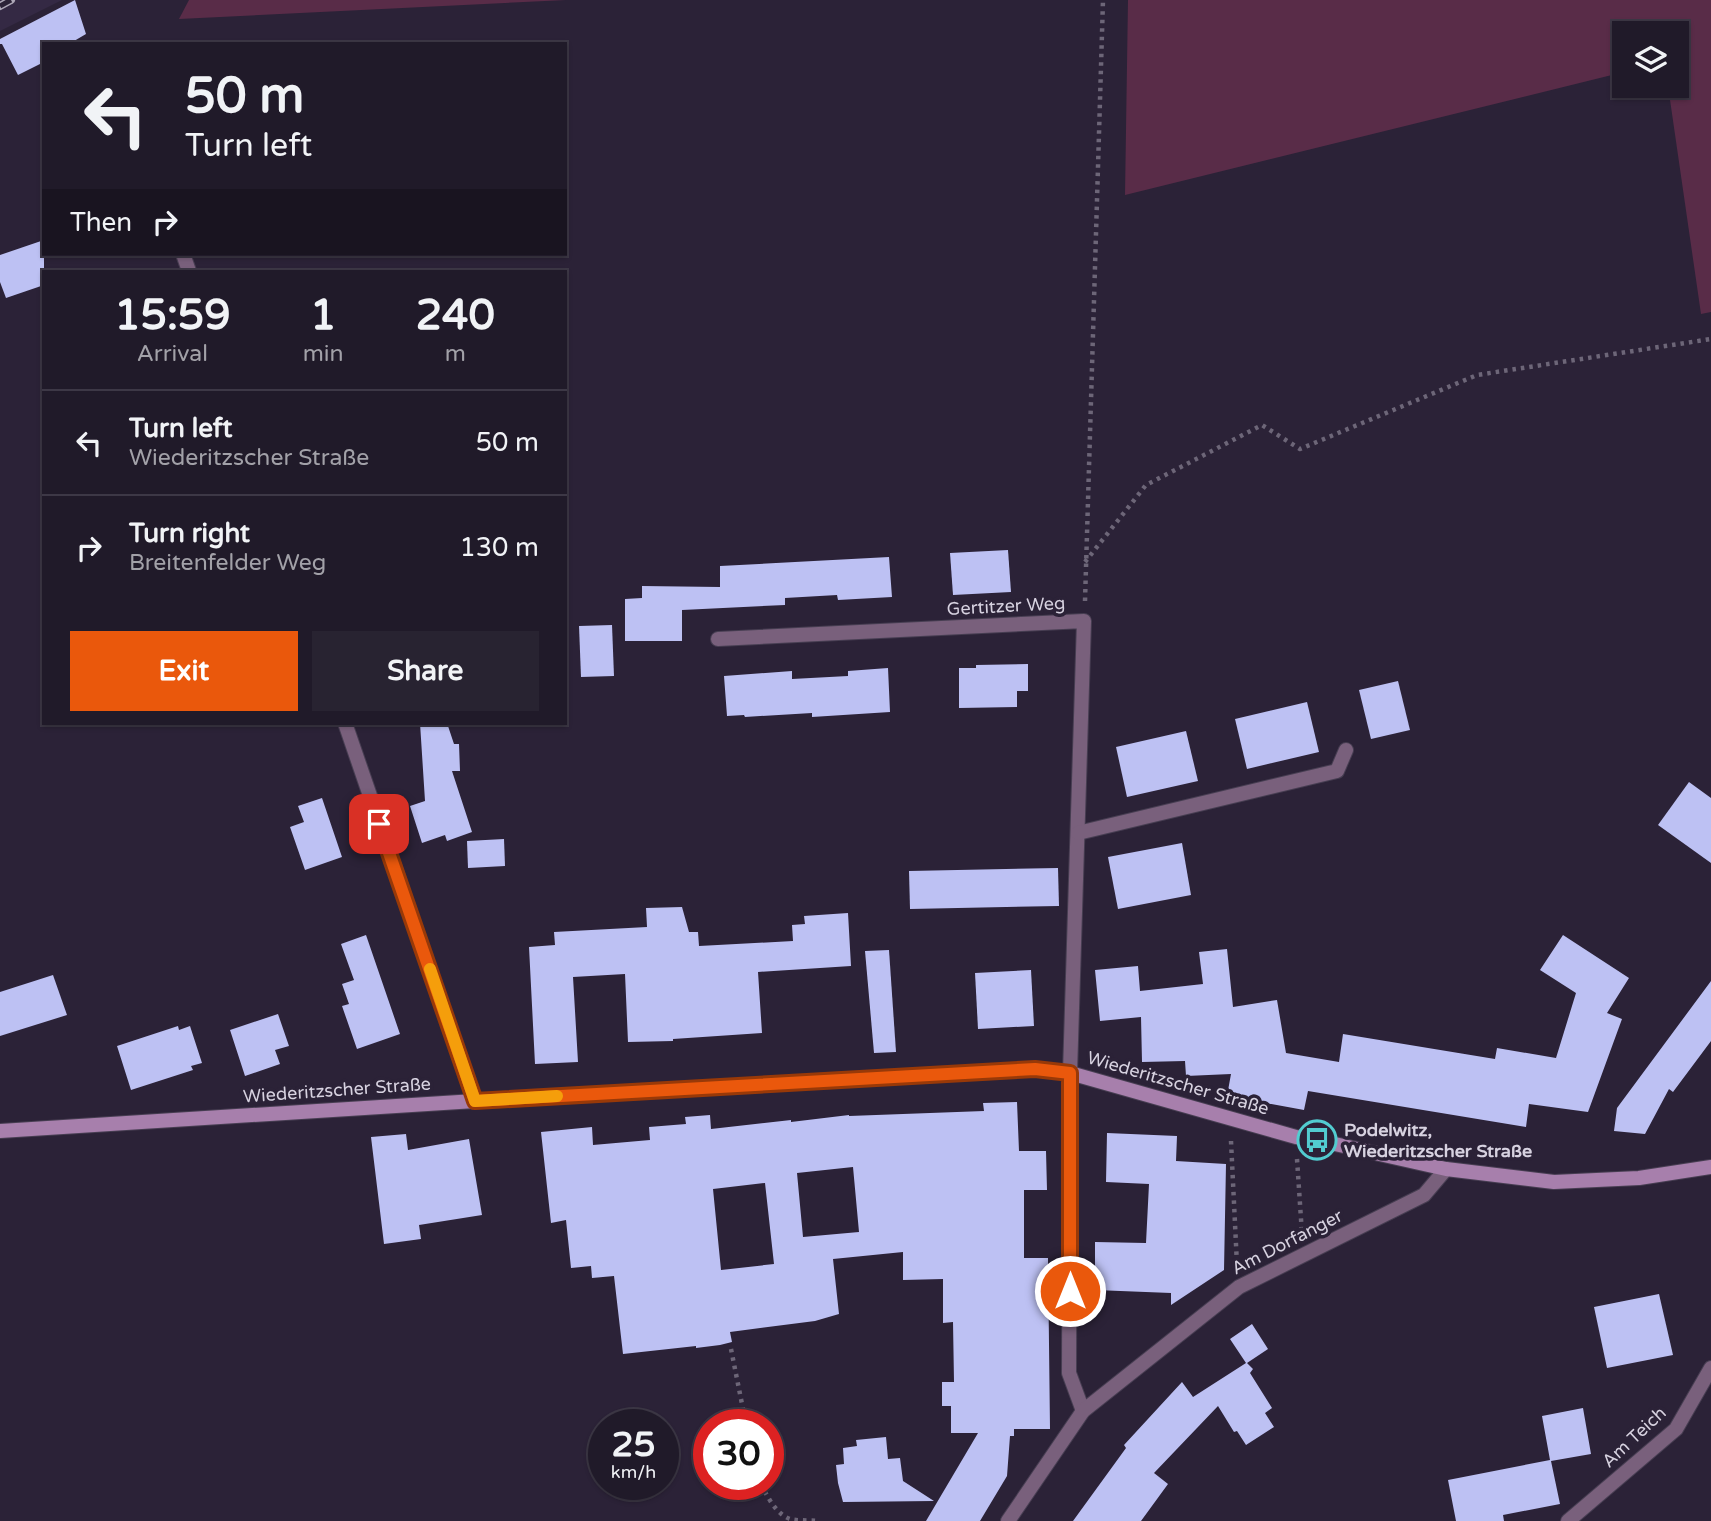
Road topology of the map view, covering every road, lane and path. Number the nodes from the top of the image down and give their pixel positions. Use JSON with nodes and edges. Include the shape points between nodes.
{"nodes":[{"id":1,"x":1103,"y":0,"type":"edge"},
{"id":2,"x":1711,"y":339,"type":"edge"},
{"id":3,"x":1086,"y":562,"type":"junction"},
{"id":4,"x":1084,"y":621,"type":"junction"},
{"id":5,"x":718,"y":639,"type":"dead end"},
{"id":6,"x":346,"y":725,"type":"edge"},
{"id":7,"x":1346,"y":750,"type":"dead end"},
{"id":8,"x":1077,"y":833,"type":"junction"},
{"id":9,"x":1070,"y":1073,"type":"junction"},
{"id":10,"x":475,"y":1101,"type":"junction"},
{"id":11,"x":1230,"y":1119,"type":"junction"},
{"id":12,"x":0,"y":1131,"type":"edge"},
{"id":13,"x":1296,"y":1136,"type":"junction"},
{"id":14,"x":1711,"y":1167,"type":"edge"},
{"id":15,"x":1446,"y":1169,"type":"junction"},
{"id":16,"x":1303,"y":1256,"type":"junction"},
{"id":17,"x":1238,"y":1287,"type":"junction"},
{"id":18,"x":731,"y":1349,"type":"dead end"},
{"id":19,"x":1711,"y":1368,"type":"edge"},
{"id":20,"x":743,"y":1409,"type":"edge"},
{"id":21,"x":1083,"y":1411,"type":"junction"},
{"id":22,"x":770,"y":1500,"type":"edge"},
{"id":23,"x":818,"y":1521,"type":"edge"},
{"id":24,"x":1008,"y":1521,"type":"edge"},
{"id":25,"x":1568,"y":1521,"type":"edge"}],
"edges":[{"from":1,"to":3,"type":"path"},
{"from":2,"to":3,"type":"path","via":[[1477,375],[1300,449],[1262,425],[1146,485]]},
{"from":3,"to":4,"type":"path"},
{"from":4,"to":5,"type":"street","name":"Gertitzer Weg"},
{"from":4,"to":8,"type":"street","name":"Gertitzer Weg"},
{"from":6,"to":10,"type":"street"},
{"from":7,"to":8,"type":"street","via":[[1337,771]]},
{"from":8,"to":9,"type":"street","name":"Gertitzer Weg"},
{"from":9,"to":10,"type":"street","name":"Wiederitzscher Straße","via":[[1035,1069]]},
{"from":9,"to":11,"type":"street","name":"Wiederitzscher Straße"},
{"from":9,"to":21,"type":"street","name":"Gertitzer Weg","via":[[1069,1373]]},
{"from":10,"to":12,"type":"street","name":"Wiederitzscher Straße"},
{"from":11,"to":13,"type":"street","name":"Wiederitzscher Straße"},
{"from":11,"to":17,"type":"path"},
{"from":13,"to":15,"type":"street","name":"Wiederitzscher Straße"},
{"from":13,"to":16,"type":"path"},
{"from":14,"to":15,"type":"street","name":"Wiederitzscher Straße","via":[[1639,1178],[1554,1182]]},
{"from":15,"to":16,"type":"street","name":"Am Dorfanger","via":[[1424,1195]]},
{"from":16,"to":17,"type":"street","name":"Am Dorfanger"},
{"from":17,"to":21,"type":"street","name":"Am Dorfanger"},
{"from":18,"to":20,"type":"path"},
{"from":19,"to":25,"type":"street","name":"Am Teich","via":[[1676,1429]]},
{"from":21,"to":24,"type":"street","name":"Am Dorfanger"},
{"from":22,"to":23,"type":"path","via":[[789,1519]]}]}
